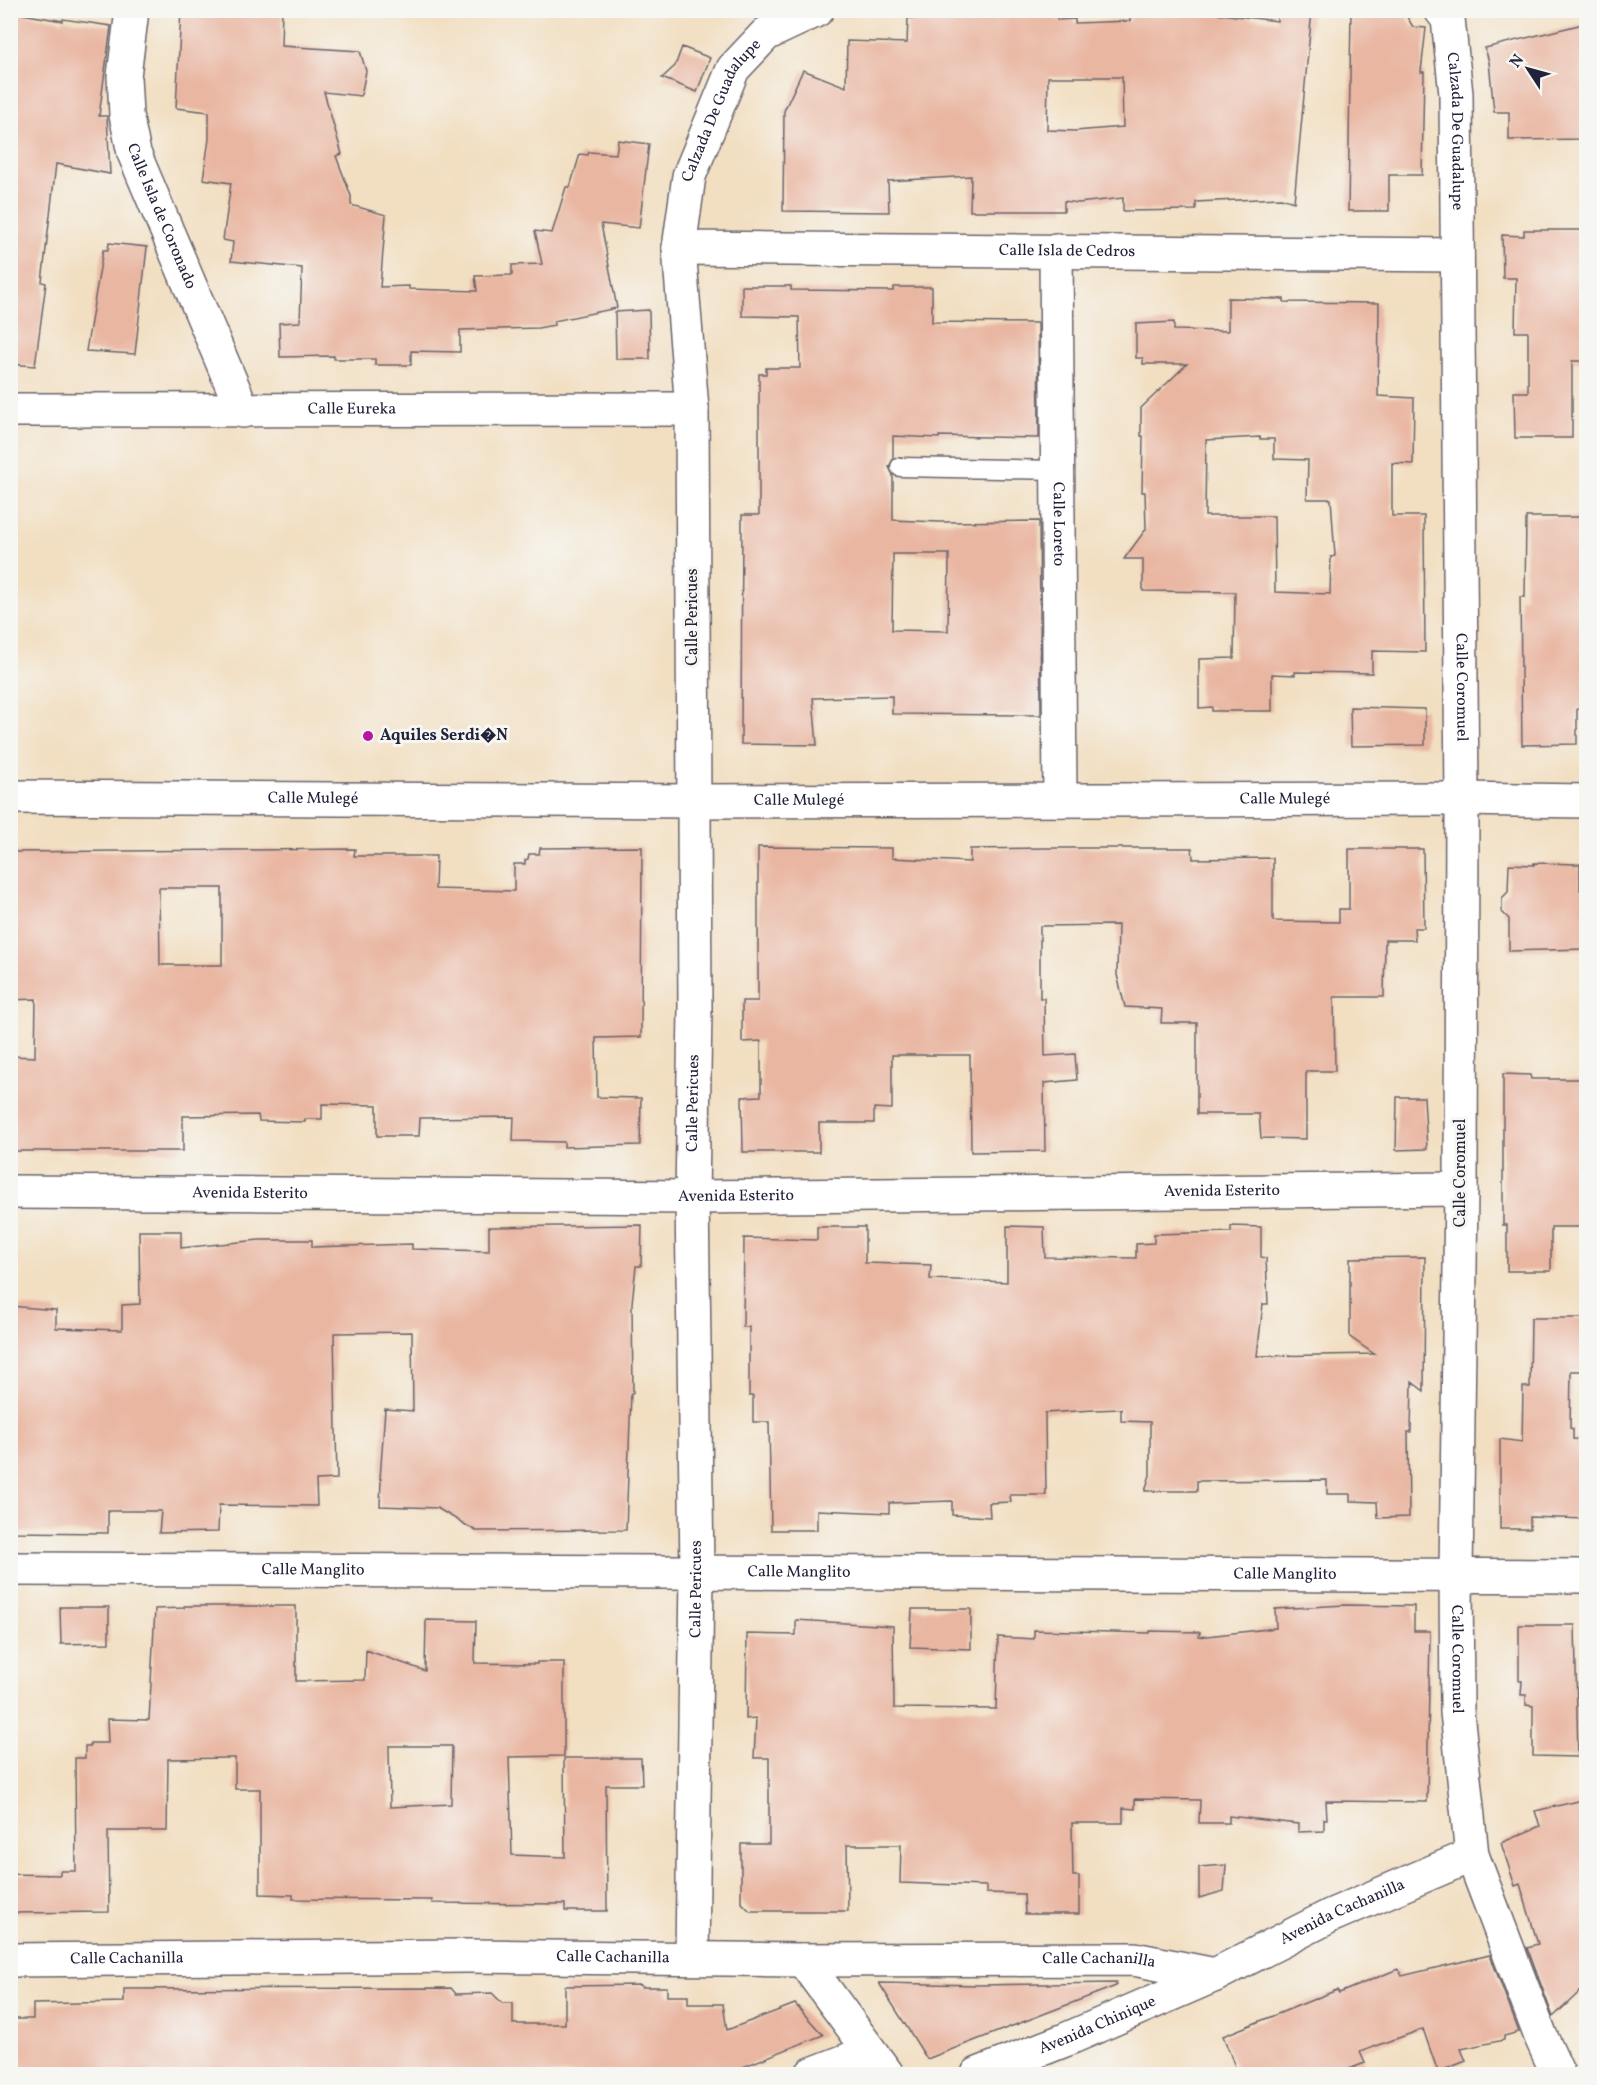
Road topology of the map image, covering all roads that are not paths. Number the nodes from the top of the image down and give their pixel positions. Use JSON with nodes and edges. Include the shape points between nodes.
{"nodes":[{"id":1,"x":132,"y":10,"type":"edge"},
{"id":2,"x":817,"y":10,"type":"edge"},
{"id":3,"x":1441,"y":10,"type":"edge"},
{"id":4,"x":679,"y":248,"type":"junction"},
{"id":5,"x":1056,"y":250,"type":"junction"},
{"id":6,"x":1457,"y":255,"type":"junction"},
{"id":7,"x":692,"y":409,"type":"junction"},
{"id":8,"x":10,"y":410,"type":"edge"},
{"id":9,"x":243,"y":411,"type":"junction"},
{"id":10,"x":900,"y":467,"type":"dead end"},
{"id":11,"x":1058,"y":470,"type":"junction"},
{"id":12,"x":10,"y":797,"type":"edge"},
{"id":13,"x":1462,"y":799,"type":"junction"},
{"id":14,"x":1060,"y":800,"type":"junction"},
{"id":15,"x":694,"y":801,"type":"junction"},
{"id":16,"x":1587,"y":801,"type":"edge"},
{"id":17,"x":1461,"y":1189,"type":"junction"},
{"id":18,"x":10,"y":1192,"type":"edge"},
{"id":19,"x":692,"y":1197,"type":"junction"},
{"id":20,"x":10,"y":1569,"type":"edge"},
{"id":21,"x":697,"y":1572,"type":"junction"},
{"id":22,"x":1456,"y":1574,"type":"junction"},
{"id":23,"x":1587,"y":1576,"type":"edge"},
{"id":24,"x":1472,"y":1855,"type":"junction"},
{"id":25,"x":692,"y":1958,"type":"junction"},
{"id":26,"x":10,"y":1960,"type":"edge"},
{"id":27,"x":803,"y":1960,"type":"junction"},
{"id":28,"x":1215,"y":1975,"type":"junction"},
{"id":29,"x":878,"y":2063,"type":"edge"},
{"id":30,"x":812,"y":2074,"type":"edge"},
{"id":31,"x":978,"y":2074,"type":"edge"},
{"id":32,"x":1558,"y":2074,"type":"edge"}],
"edges":[{"from":1,"to":9,"type":"street","name":"Calle Isla de Coronado","via":[[124,76],[126,115],[134,153]]},
{"from":2,"to":4,"type":"street","name":"Calzada De Guadalupe","via":[[766,34],[733,69],[689,176]]},
{"from":3,"to":6,"type":"street","name":"Calzada De Guadalupe","via":[[1448,19],[1456,94]]},
{"from":4,"to":5,"type":"street","name":"Calle Isla de Cedros"},
{"from":4,"to":7,"type":"street","name":"Calle Pericues"},
{"from":5,"to":6,"type":"street","name":"Calle Isla de Cedros"},
{"from":5,"to":11,"type":"street","name":"Calle Loreto"},
{"from":6,"to":13,"type":"street","name":"Calle Coromuel"},
{"from":7,"to":9,"type":"street","name":"Calle Eureka"},
{"from":7,"to":15,"type":"street","name":"Calle Pericues"},
{"from":8,"to":9,"type":"street","name":"Calle Eureka"},
{"from":10,"to":11,"type":"lane"},
{"from":11,"to":14,"type":"street","name":"Calle Loreto"},
{"from":12,"to":15,"type":"street","name":"Calle Mulegé"},
{"from":13,"to":14,"type":"street","name":"Calle Mulegé"},
{"from":13,"to":16,"type":"street","name":"Calle Mulegé"},
{"from":13,"to":17,"type":"street","name":"Calle Coromuel"},
{"from":14,"to":15,"type":"street","name":"Calle Mulegé"},
{"from":15,"to":19,"type":"street","name":"Calle Pericues"},
{"from":17,"to":19,"type":"street","name":"Avenida Esterito"},
{"from":17,"to":22,"type":"street","name":"Calle Coromuel"},
{"from":18,"to":19,"type":"street","name":"Avenida Esterito"},
{"from":19,"to":21,"type":"street","name":"Calle Pericues"},
{"from":20,"to":21,"type":"street","name":"Calle Manglito"},
{"from":21,"to":22,"type":"street","name":"Calle Manglito"},
{"from":21,"to":25,"type":"street","name":"Calle Pericues"},
{"from":22,"to":23,"type":"street","name":"Calle Manglito"},
{"from":22,"to":24,"type":"street","name":"Calle Coromuel","via":[[1457,1712]]},
{"from":24,"to":28,"type":"street","name":"Avenida Cachanilla","via":[[1330,1916]]},
{"from":24,"to":32,"type":"street","name":"Calle Coromuel"},
{"from":25,"to":26,"type":"street","name":"Calle Cachanilla"},
{"from":25,"to":27,"type":"street","name":"Calle Cachanilla"},
{"from":27,"to":28,"type":"street","name":"Calle Cachanilla","via":[[1134,1959]]},
{"from":27,"to":29,"type":"street"},
{"from":28,"to":31,"type":"street","name":"Avenida Chinique"},
{"from":29,"to":30,"type":"street"}]}
